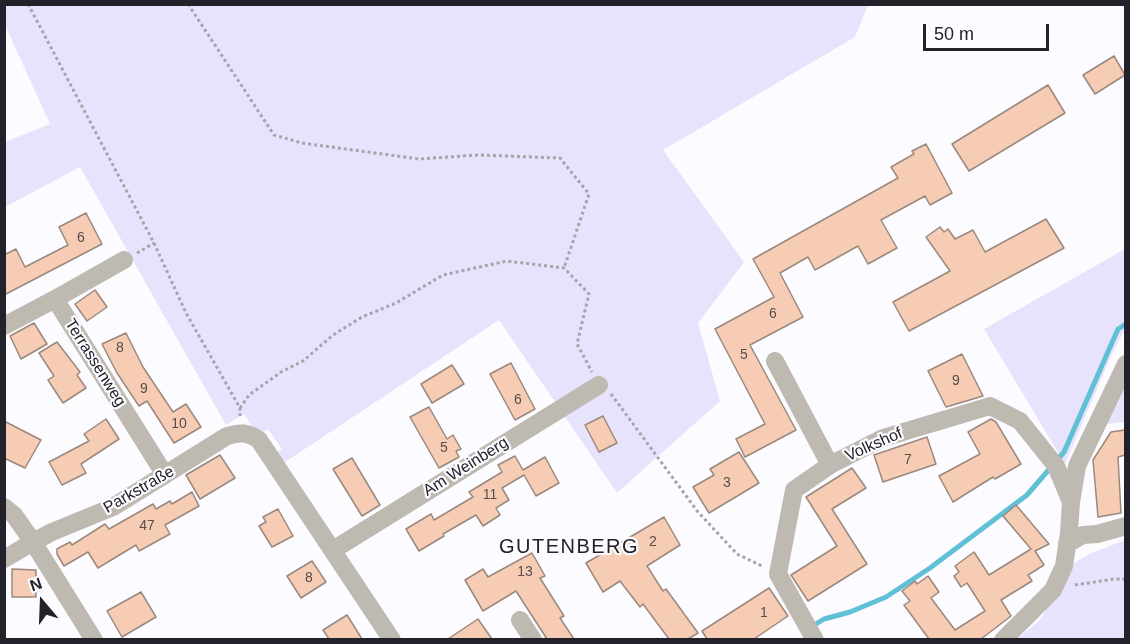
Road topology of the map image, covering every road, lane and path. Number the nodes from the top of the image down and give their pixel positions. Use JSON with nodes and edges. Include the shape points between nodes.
{"nodes":[{"id":1,"x":28,"y":4,"type":"edge"},
{"id":2,"x":188,"y":4,"type":"edge"},
{"id":3,"x":124,"y":260,"type":"dead end"},
{"id":4,"x":564,"y":268,"type":"junction"},
{"id":5,"x":55,"y":299,"type":"junction"},
{"id":6,"x":4,"y":326,"type":"edge"},
{"id":7,"x":776,"y":361,"type":"dead end"},
{"id":8,"x":1125,"y":364,"type":"edge"},
{"id":9,"x":599,"y":385,"type":"junction"},
{"id":10,"x":240,"y":408,"type":"junction"},
{"id":11,"x":242,"y":433,"type":"junction"},
{"id":12,"x":830,"y":465,"type":"junction"},
{"id":13,"x":165,"y":475,"type":"junction"},
{"id":14,"x":1071,"y":502,"type":"junction"},
{"id":15,"x":4,"y":507,"type":"edge"},
{"id":16,"x":1125,"y":526,"type":"edge"},
{"id":17,"x":33,"y":543,"type":"junction"},
{"id":18,"x":1067,"y":544,"type":"junction"},
{"id":19,"x":333,"y":550,"type":"junction"},
{"id":20,"x":4,"y":559,"type":"edge"},
{"id":21,"x":778,"y":574,"type":"junction"},
{"id":22,"x":1125,"y":579,"type":"edge"},
{"id":23,"x":1053,"y":590,"type":"junction"},
{"id":24,"x":520,"y":620,"type":"dead end"},
{"id":25,"x":94,"y":639,"type":"edge"},
{"id":26,"x":392,"y":639,"type":"edge"},
{"id":27,"x":533,"y":639,"type":"edge"},
{"id":28,"x":815,"y":639,"type":"edge"},
{"id":29,"x":1003,"y":639,"type":"edge"}],
"edges":[{"from":1,"to":10,"type":"path","via":[[154,243],[186,313]]},
{"from":2,"to":4,"type":"path","via":[[274,135],[302,143],[418,159],[478,155],[560,158],[589,194]]},
{"from":3,"to":5,"type":"street"},
{"from":4,"to":9,"type":"path","via":[[589,294],[577,345]]},
{"from":4,"to":10,"type":"path","via":[[507,261],[443,275],[333,335],[303,361],[249,395]]},
{"from":5,"to":6,"type":"street"},
{"from":5,"to":13,"type":"street","name":"Terrassenweg"},
{"from":7,"to":12,"type":"street"},
{"from":8,"to":14,"type":"street","via":[[1077,466]]},
{"from":9,"to":19,"type":"street","name":"Am Weinberg"},
{"from":9,"to":21,"type":"path","via":[[613,396],[698,512],[737,554]]},
{"from":10,"to":11,"type":"path"},
{"from":11,"to":13,"type":"street","name":"Parkstraße","via":[[227,436]]},
{"from":11,"to":19,"type":"street","via":[[259,441]]},
{"from":12,"to":14,"type":"street","name":"Volkshof","via":[[884,438],[990,406],[1020,421],[1051,460]]},
{"from":12,"to":21,"type":"street","name":"Volkshof","via":[[794,490]]},
{"from":13,"to":17,"type":"street","name":"Parkstraße","via":[[113,507]]},
{"from":14,"to":18,"type":"street"},
{"from":15,"to":17,"type":"street"},
{"from":16,"to":18,"type":"street","via":[[1083,535]]},
{"from":17,"to":20,"type":"street","name":"Parkstraße"},
{"from":17,"to":25,"type":"street"},
{"from":18,"to":23,"type":"street","via":[[1064,566]]},
{"from":19,"to":26,"type":"street"},
{"from":21,"to":28,"type":"street"},
{"from":22,"to":23,"type":"path"},
{"from":23,"to":29,"type":"street"},
{"from":24,"to":27,"type":"street"}]}
